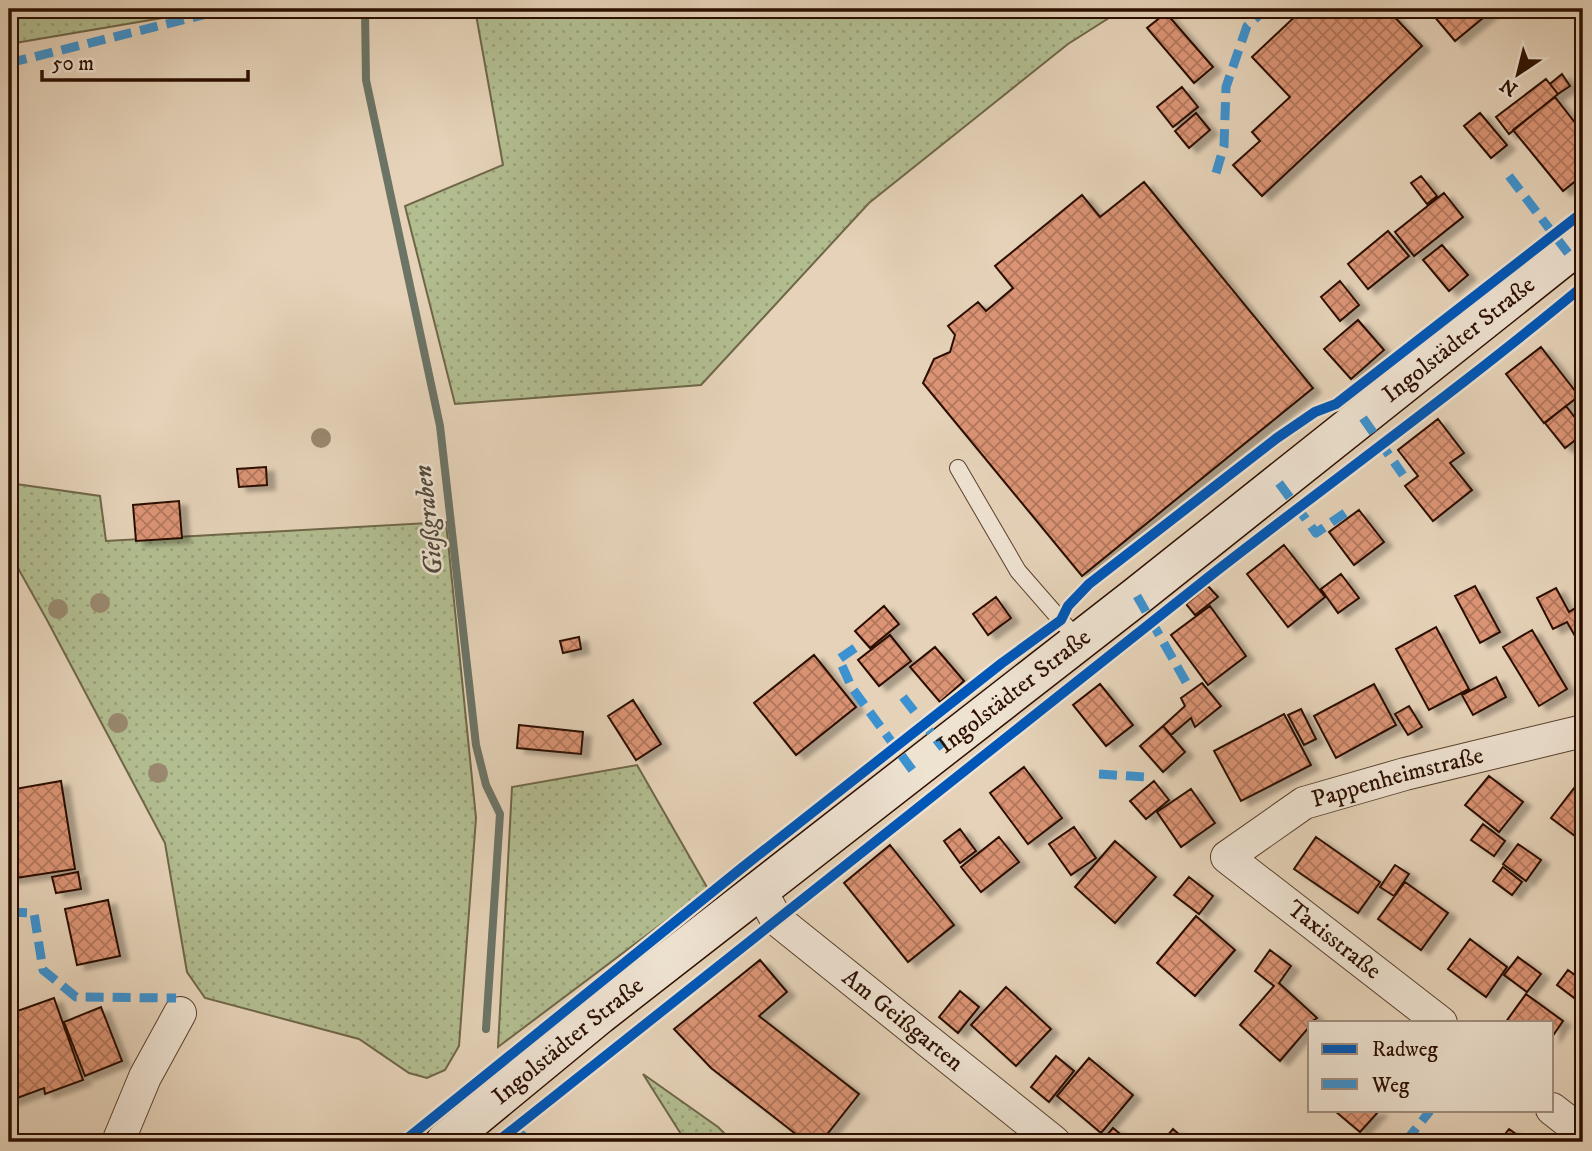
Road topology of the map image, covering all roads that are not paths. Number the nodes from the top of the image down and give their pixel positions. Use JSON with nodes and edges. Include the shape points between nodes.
{"nodes":[{"id":1,"x":1583,"y":238,"type":"edge"},
{"id":2,"x":958,"y":468,"type":"dead end"},
{"id":3,"x":1079,"y":641,"type":"junction"},
{"id":4,"x":1583,"y":730,"type":"edge"},
{"id":5,"x":1227,"y":857,"type":"joint"},
{"id":6,"x":761,"y":891,"type":"junction"},
{"id":7,"x":180,"y":1013,"type":"dead end"},
{"id":8,"x":1438,"y":1021,"type":"edge"},
{"id":9,"x":1554,"y":1111,"type":"edge"},
{"id":10,"x":1583,"y":1133,"type":"edge"},
{"id":11,"x":118,"y":1142,"type":"edge"},
{"id":12,"x":444,"y":1142,"type":"edge"},
{"id":13,"x":1054,"y":1142,"type":"edge"}],
"edges":[{"from":1,"to":3,"type":"main road","name":"Ingolstädter Straße"},
{"from":2,"to":3,"type":"lane","via":[[1018,570]]},
{"from":3,"to":6,"type":"main road","name":"Ingolstädter Straße"},
{"from":4,"to":5,"type":"street","name":"Pappenheimstraße","via":[[1304,803]]},
{"from":5,"to":8,"type":"street","name":"Taxisstraße"},
{"from":6,"to":12,"type":"main road","name":"Ingolstädter Straße"},
{"from":6,"to":13,"type":"street","name":"Am Geißgarten","via":[[776,919]]},
{"from":7,"to":11,"type":"street","via":[[145,1077]]},
{"from":9,"to":10,"type":"street"}]}
